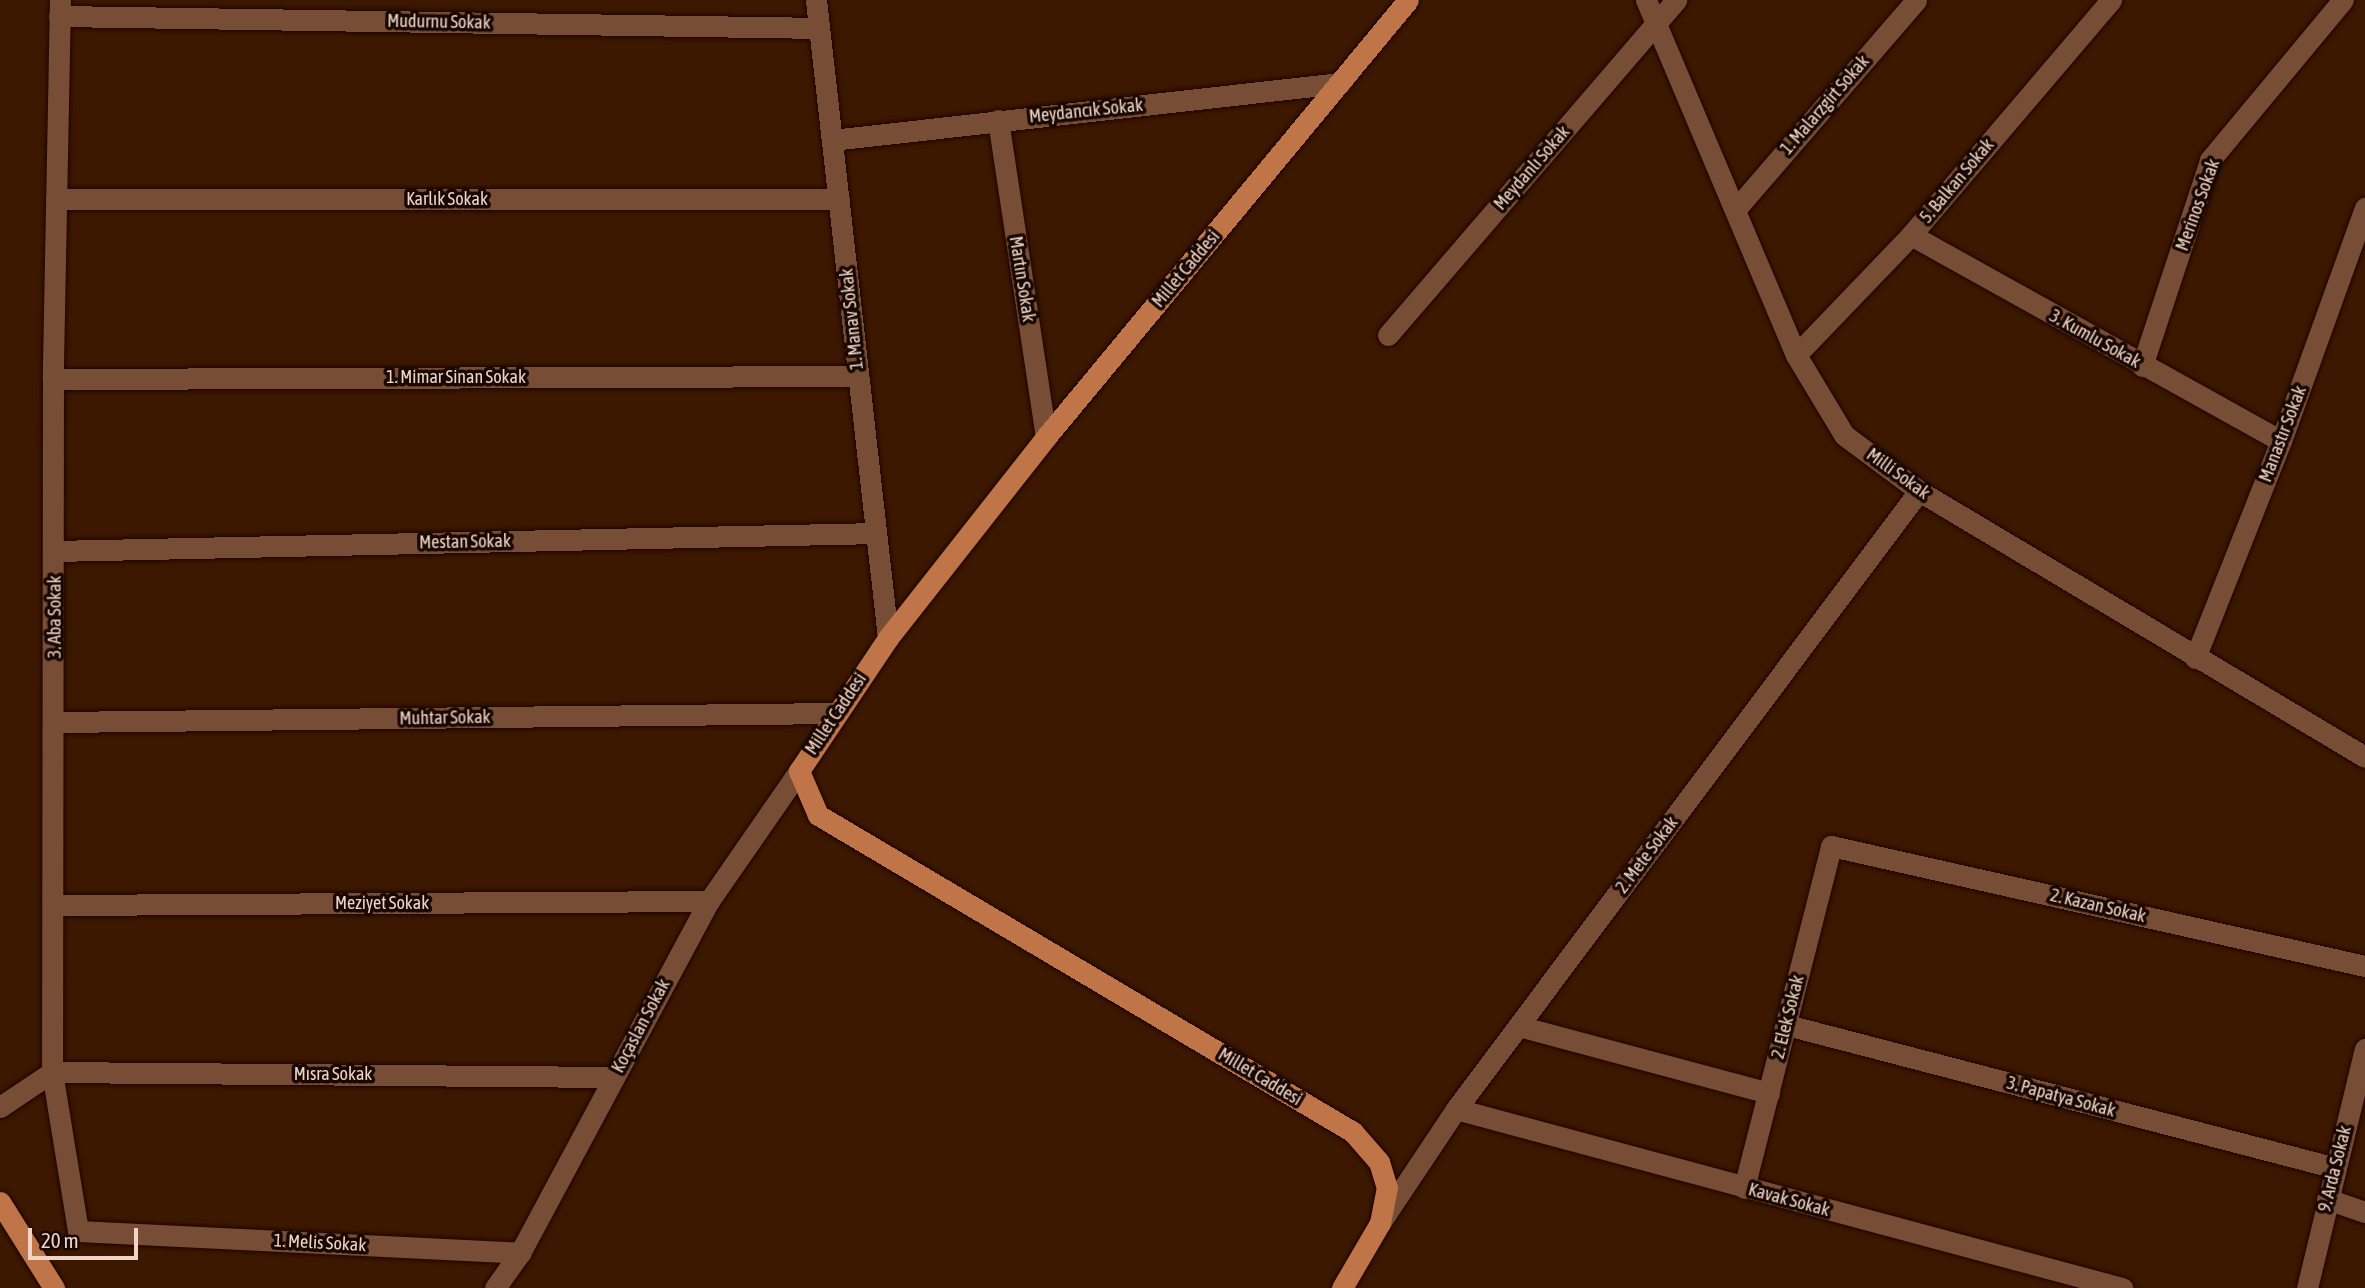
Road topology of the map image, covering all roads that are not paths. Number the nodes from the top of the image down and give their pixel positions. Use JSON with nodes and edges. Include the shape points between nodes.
{"nodes":[{"id":1,"x":816,"y":0,"type":"edge"},
{"id":2,"x":1408,"y":0,"type":"edge"},
{"id":3,"x":1646,"y":0,"type":"edge"},
{"id":4,"x":1676,"y":0,"type":"edge"},
{"id":5,"x":1916,"y":0,"type":"edge"},
{"id":6,"x":2111,"y":0,"type":"edge"},
{"id":7,"x":2343,"y":0,"type":"edge"},
{"id":8,"x":60,"y":8,"type":"edge"},
{"id":9,"x":1656,"y":23,"type":"junction"},
{"id":10,"x":819,"y":28,"type":"junction"},
{"id":11,"x":1340,"y":83,"type":"junction"},
{"id":12,"x":998,"y":120,"type":"junction"},
{"id":13,"x":832,"y":140,"type":"junction"},
{"id":14,"x":56,"y":199,"type":"junction"},
{"id":15,"x":839,"y":200,"type":"junction"},
{"id":16,"x":2365,"y":208,"type":"edge"},
{"id":17,"x":1735,"y":209,"type":"junction"},
{"id":18,"x":1911,"y":235,"type":"junction"},
{"id":19,"x":1388,"y":335,"type":"dead end"},
{"id":20,"x":1796,"y":355,"type":"junction"},
{"id":21,"x":2142,"y":366,"type":"junction"},
{"id":22,"x":858,"y":376,"type":"junction"},
{"id":23,"x":53,"y":379,"type":"junction"},
{"id":24,"x":1045,"y":437,"type":"junction"},
{"id":25,"x":2281,"y":441,"type":"junction"},
{"id":26,"x":1919,"y":491,"type":"junction"},
{"id":27,"x":876,"y":533,"type":"junction"},
{"id":28,"x":54,"y":551,"type":"junction"},
{"id":29,"x":888,"y":638,"type":"junction"},
{"id":30,"x":2195,"y":658,"type":"junction"},
{"id":31,"x":835,"y":713,"type":"junction"},
{"id":32,"x":55,"y":722,"type":"junction"},
{"id":33,"x":2363,"y":747,"type":"edge"},
{"id":34,"x":799,"y":771,"type":"junction"},
{"id":35,"x":1831,"y":846,"type":"joint"},
{"id":36,"x":709,"y":901,"type":"junction"},
{"id":37,"x":55,"y":905,"type":"junction"},
{"id":38,"x":2365,"y":965,"type":"edge"},
{"id":39,"x":1787,"y":1025,"type":"junction"},
{"id":40,"x":1519,"y":1026,"type":"junction"},
{"id":41,"x":2365,"y":1049,"type":"edge"},
{"id":42,"x":52,"y":1072,"type":"junction"},
{"id":43,"x":614,"y":1077,"type":"junction"},
{"id":44,"x":1769,"y":1093,"type":"junction"},
{"id":45,"x":0,"y":1107,"type":"edge"},
{"id":46,"x":1456,"y":1109,"type":"junction"},
{"id":47,"x":2336,"y":1168,"type":"junction"},
{"id":48,"x":1744,"y":1188,"type":"junction"},
{"id":49,"x":2327,"y":1199,"type":"junction"},
{"id":50,"x":0,"y":1202,"type":"edge"},
{"id":51,"x":2365,"y":1212,"type":"edge"},
{"id":52,"x":1380,"y":1223,"type":"junction"},
{"id":53,"x":78,"y":1231,"type":"joint"},
{"id":54,"x":520,"y":1253,"type":"junction"},
{"id":55,"x":54,"y":1288,"type":"edge"},
{"id":56,"x":495,"y":1288,"type":"edge"},
{"id":57,"x":1342,"y":1288,"type":"edge"},
{"id":58,"x":2122,"y":1288,"type":"edge"},
{"id":59,"x":2306,"y":1288,"type":"edge"}],
"edges":[{"from":1,"to":10,"type":"street","name":"1. Manav Sokak"},
{"from":2,"to":11,"type":"main road","name":"Millet Caddesi"},
{"from":3,"to":9,"type":"street","name":"Milli Sokak"},
{"from":4,"to":9,"type":"street","name":"Meydanlı Sokak"},
{"from":5,"to":17,"type":"street","name":"1. Malarzgirt Sokak"},
{"from":6,"to":18,"type":"street","name":"5. Balkan Sokak"},
{"from":7,"to":21,"type":"street","name":"Merinos Sokak","via":[[2210,160]]},
{"from":8,"to":10,"type":"street","name":"Mudurnu Sokak"},
{"from":8,"to":14,"type":"street","name":"3. Aba Sokak"},
{"from":9,"to":17,"type":"street","name":"Milli Sokak"},
{"from":9,"to":19,"type":"street","name":"Meydanlı Sokak"},
{"from":10,"to":13,"type":"street","name":"1. Manav Sokak"},
{"from":11,"to":12,"type":"street","name":"Meydancık Sokak"},
{"from":11,"to":24,"type":"main road","name":"Millet Caddesi"},
{"from":12,"to":13,"type":"street","name":"Meydancık Sokak"},
{"from":12,"to":24,"type":"street","name":"Martın Sokak"},
{"from":13,"to":15,"type":"street","name":"1. Manav Sokak"},
{"from":14,"to":15,"type":"street","name":"Karlık Sokak"},
{"from":14,"to":23,"type":"street","name":"3. Aba Sokak"},
{"from":15,"to":22,"type":"street","name":"1. Manav Sokak"},
{"from":16,"to":25,"type":"street","name":"Manastır Sokak"},
{"from":17,"to":20,"type":"street","name":"Milli Sokak"},
{"from":18,"to":20,"type":"street","name":"5. Balkan Sokak"},
{"from":18,"to":21,"type":"street","name":"3. Kumlu Sokak"},
{"from":20,"to":26,"type":"street","name":"Milli Sokak","via":[[1844,435]]},
{"from":21,"to":25,"type":"street","name":"3. Kumlu Sokak"},
{"from":22,"to":23,"type":"street","name":"1. Mimar Sinan Sokak"},
{"from":22,"to":27,"type":"street","name":"1. Manav Sokak"},
{"from":23,"to":28,"type":"street","name":"3. Aba Sokak"},
{"from":24,"to":29,"type":"main road","name":"Millet Caddesi"},
{"from":25,"to":30,"type":"street","name":"Manastır Sokak"},
{"from":26,"to":30,"type":"street","name":"Milli Sokak"},
{"from":26,"to":40,"type":"street","name":"2. Mete Sokak"},
{"from":27,"to":28,"type":"street","name":"Mestan Sokak"},
{"from":27,"to":29,"type":"street","name":"1. Manav Sokak"},
{"from":28,"to":32,"type":"street","name":"3. Aba Sokak"},
{"from":29,"to":31,"type":"main road","name":"Millet Caddesi"},
{"from":30,"to":33,"type":"street","name":"Milli Sokak"},
{"from":31,"to":32,"type":"street","name":"Muhtar Sokak"},
{"from":31,"to":34,"type":"main road","name":"Millet Caddesi"},
{"from":32,"to":37,"type":"street","name":"3. Aba Sokak"},
{"from":34,"to":36,"type":"street","name":"Koçaslan Sokak"},
{"from":34,"to":52,"type":"main road","name":"Millet Caddesi","via":[[818,815],[1353,1132],[1379,1162],[1387,1188]]},
{"from":35,"to":38,"type":"street","name":"2. Kazan Sokak"},
{"from":35,"to":39,"type":"street","name":"2. Elek Sokak"},
{"from":36,"to":37,"type":"street","name":"Meziyet Sokak"},
{"from":36,"to":43,"type":"street","name":"Koçaslan Sokak"},
{"from":37,"to":42,"type":"street","name":"3. Aba Sokak"},
{"from":39,"to":44,"type":"street","name":"2. Elek Sokak"},
{"from":39,"to":47,"type":"street","name":"3. Papatya Sokak"},
{"from":40,"to":44,"type":"street"},
{"from":40,"to":46,"type":"street","name":"2. Mete Sokak"},
{"from":41,"to":47,"type":"street","name":"9. Arda Sokak"},
{"from":42,"to":43,"type":"street","name":"Mısra Sokak"},
{"from":42,"to":45,"type":"street"},
{"from":42,"to":53,"type":"street","name":"3. Aba Sokak"},
{"from":43,"to":54,"type":"street","name":"Koçaslan Sokak"},
{"from":44,"to":48,"type":"street","name":"2. Elek Sokak"},
{"from":46,"to":48,"type":"street","name":"Kavak Sokak"},
{"from":46,"to":52,"type":"street","name":"2. Mete Sokak"},
{"from":47,"to":49,"type":"street","name":"9. Arda Sokak"},
{"from":48,"to":58,"type":"street","name":"Kavak Sokak"},
{"from":49,"to":51,"type":"street"},
{"from":49,"to":59,"type":"street","name":"9. Arda Sokak"},
{"from":50,"to":55,"type":"main road"},
{"from":52,"to":57,"type":"main road","name":"Millet Caddesi"},
{"from":53,"to":54,"type":"street","name":"1. Melis Sokak"},
{"from":54,"to":56,"type":"street","name":"Koçaslan Sokak"}]}
